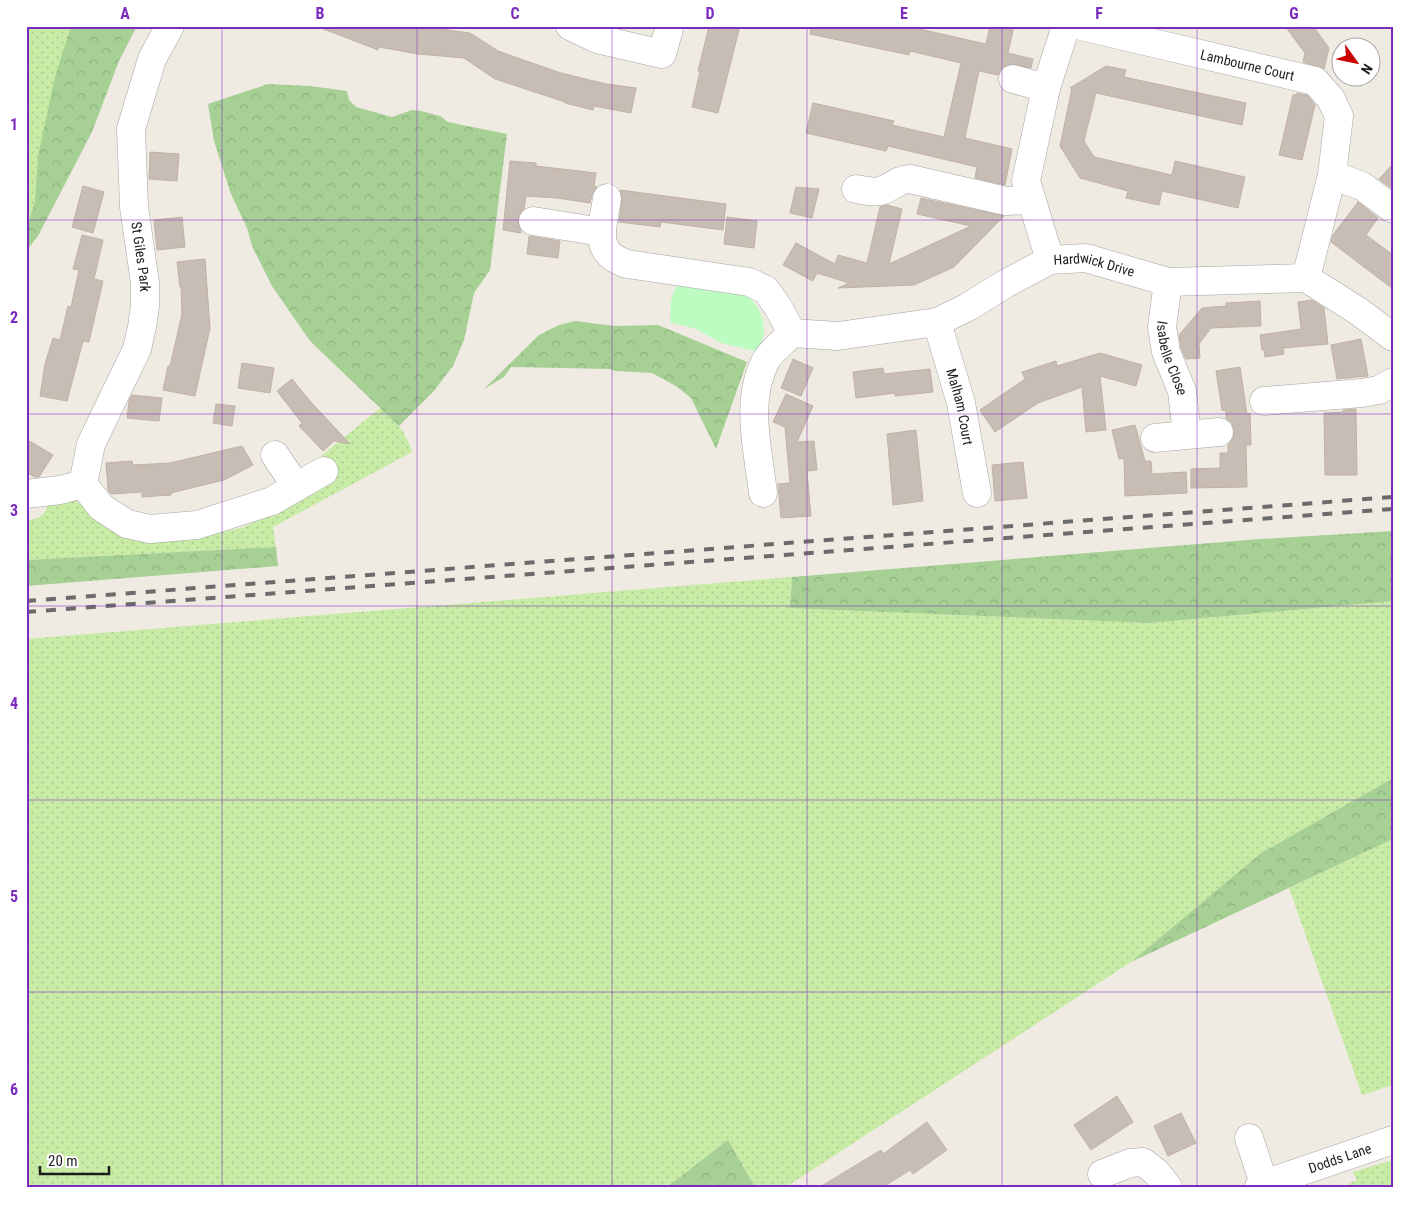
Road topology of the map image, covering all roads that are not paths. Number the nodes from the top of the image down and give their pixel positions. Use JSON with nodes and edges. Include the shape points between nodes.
{"nodes":[{"id":1,"x":170,"y":26,"type":"edge"},
{"id":2,"x":570,"y":26,"type":"edge"},
{"id":3,"x":1066,"y":26,"type":"edge"},
{"id":4,"x":1081,"y":26,"type":"edge"},
{"id":5,"x":669,"y":29,"type":"dead end"},
{"id":6,"x":1013,"y":79,"type":"dead end"},
{"id":7,"x":1046,"y":88,"type":"junction"},
{"id":8,"x":1332,"y":175,"type":"junction"},
{"id":9,"x":856,"y":189,"type":"dead end"},
{"id":10,"x":607,"y":198,"type":"dead end"},
{"id":11,"x":1032,"y":200,"type":"junction"},
{"id":12,"x":1393,"y":209,"type":"edge"},
{"id":13,"x":533,"y":221,"type":"dead end"},
{"id":14,"x":602,"y":232,"type":"junction"},
{"id":15,"x":1050,"y":260,"type":"junction"},
{"id":16,"x":1306,"y":278,"type":"junction"},
{"id":17,"x":1168,"y":282,"type":"junction"},
{"id":18,"x":937,"y":322,"type":"junction"},
{"id":19,"x":792,"y":333,"type":"junction"},
{"id":20,"x":1393,"y":337,"type":"edge"},
{"id":21,"x":1393,"y":382,"type":"edge"},
{"id":22,"x":1264,"y":401,"type":"dead end"},
{"id":23,"x":1219,"y":432,"type":"dead end"},
{"id":24,"x":1187,"y":434,"type":"junction"},
{"id":25,"x":1155,"y":438,"type":"dead end"},
{"id":26,"x":275,"y":455,"type":"dead end"},
{"id":27,"x":324,"y":472,"type":"dead end"},
{"id":28,"x":83,"y":484,"type":"junction"},
{"id":29,"x":296,"y":486,"type":"junction"},
{"id":30,"x":763,"y":493,"type":"dead end"},
{"id":31,"x":977,"y":493,"type":"dead end"},
{"id":32,"x":26,"y":494,"type":"edge"},
{"id":33,"x":1249,"y":1138,"type":"dead end"},
{"id":34,"x":1393,"y":1140,"type":"edge"},
{"id":35,"x":1102,"y":1174,"type":"dead end"},
{"id":36,"x":1262,"y":1185,"type":"edge"},
{"id":37,"x":1168,"y":1187,"type":"edge"}],
"edges":[{"from":1,"to":28,"type":"street","name":"St Giles Park","via":[[152,59],[131,129],[134,207],[145,284],[142,327],[134,357],[91,444]]},
{"from":2,"to":5,"type":"street","via":[[597,39],[662,54]]},
{"from":3,"to":7,"type":"street"},
{"from":4,"to":8,"type":"street","name":"Lambourne Court","via":[[1315,81],[1331,99],[1339,116]]},
{"from":6,"to":7,"type":"street"},
{"from":7,"to":11,"type":"street","via":[[1026,181]]},
{"from":8,"to":12,"type":"street","via":[[1362,186]]},
{"from":8,"to":16,"type":"street","name":"Lambourne Court"},
{"from":9,"to":11,"type":"street","via":[[880,191],[903,179],[910,179],[1006,201]]},
{"from":10,"to":14,"type":"street"},
{"from":11,"to":15,"type":"street"},
{"from":13,"to":14,"type":"street","via":[[564,216]]},
{"from":14,"to":19,"type":"street","via":[[601,242],[608,255],[660,280],[749,282],[766,290]]},
{"from":15,"to":17,"type":"street","name":"Hardwick Drive","via":[[1086,258]]},
{"from":15,"to":18,"type":"street","name":"Hardwick Drive"},
{"from":16,"to":17,"type":"street","name":"Hardwick Drive"},
{"from":16,"to":20,"type":"street"},
{"from":17,"to":24,"type":"street","name":"Isabelle Close","via":[[1162,327],[1166,352],[1182,391]]},
{"from":18,"to":19,"type":"street","name":"Hardwick Drive","via":[[838,336]]},
{"from":18,"to":31,"type":"street","name":"Malham Court","via":[[961,403]]},
{"from":19,"to":30,"type":"street","via":[[766,360],[756,389],[754,417]]},
{"from":21,"to":22,"type":"street","via":[[1362,394]]},
{"from":23,"to":24,"type":"street"},
{"from":24,"to":25,"type":"street"},
{"from":26,"to":29,"type":"street"},
{"from":27,"to":29,"type":"street"},
{"from":28,"to":29,"type":"street","via":[[101,507],[127,524],[150,529],[197,526],[272,501]]},
{"from":28,"to":32,"type":"street"},
{"from":33,"to":36,"type":"street"},
{"from":34,"to":36,"type":"street","name":"Dodds Lane"},
{"from":35,"to":37,"type":"street","via":[[1130,1163],[1143,1162]]}]}
